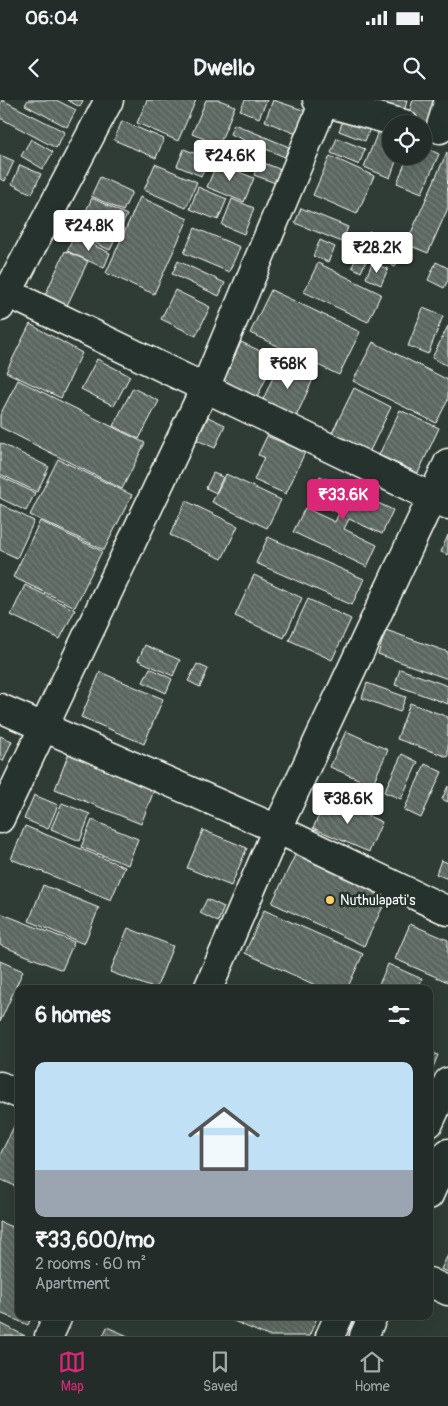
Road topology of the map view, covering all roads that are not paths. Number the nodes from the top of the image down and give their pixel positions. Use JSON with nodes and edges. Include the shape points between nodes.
{"nodes":[{"id":1,"x":110,"y":100,"type":"edge"},
{"id":2,"x":322,"y":101,"type":"edge"},
{"id":3,"x":448,"y":103,"type":"edge"},
{"id":4,"x":382,"y":118,"type":"edge"},
{"id":5,"x":437,"y":130,"type":"edge"},
{"id":6,"x":4,"y":300,"type":"edge"},
{"id":7,"x":205,"y":388,"type":"junction"},
{"id":8,"x":448,"y":463,"type":"edge"},
{"id":9,"x":441,"y":502,"type":"edge"},
{"id":10,"x":0,"y":708,"type":"edge"},
{"id":11,"x":42,"y":726,"type":"junction"},
{"id":12,"x":0,"y":820,"type":"edge"},
{"id":13,"x":277,"y":829,"type":"junction"},
{"id":14,"x":448,"y":910,"type":"edge"},
{"id":15,"x":210,"y":985,"type":"edge"},
{"id":16,"x":448,"y":1082,"type":"edge"},
{"id":17,"x":0,"y":1086,"type":"edge"},
{"id":18,"x":15,"y":1092,"type":"edge"},
{"id":19,"x":433,"y":1114,"type":"edge"},
{"id":20,"x":448,"y":1153,"type":"edge"},
{"id":21,"x":433,"y":1186,"type":"edge"},
{"id":22,"x":433,"y":1284,"type":"edge"},
{"id":23,"x":448,"y":1290,"type":"edge"},
{"id":24,"x":56,"y":1320,"type":"edge"},
{"id":25,"x":338,"y":1320,"type":"edge"},
{"id":26,"x":371,"y":1320,"type":"edge"},
{"id":27,"x":49,"y":1336,"type":"edge"},
{"id":28,"x":330,"y":1336,"type":"edge"},
{"id":29,"x":364,"y":1336,"type":"edge"}],
"edges":[{"from":1,"to":6,"type":"street"},
{"from":2,"to":4,"type":"street"},
{"from":2,"to":7,"type":"street"},
{"from":3,"to":5,"type":"street"},
{"from":6,"to":7,"type":"street"},
{"from":7,"to":9,"type":"street"},
{"from":7,"to":11,"type":"street"},
{"from":8,"to":9,"type":"street"},
{"from":9,"to":13,"type":"street"},
{"from":10,"to":11,"type":"street"},
{"from":11,"to":12,"type":"street"},
{"from":11,"to":13,"type":"street"},
{"from":13,"to":14,"type":"street"},
{"from":13,"to":15,"type":"street"},
{"from":16,"to":19,"type":"street"},
{"from":17,"to":18,"type":"street"},
{"from":20,"to":21,"type":"street"},
{"from":22,"to":23,"type":"street"},
{"from":24,"to":27,"type":"street"},
{"from":25,"to":28,"type":"street"},
{"from":26,"to":29,"type":"street"}]}
